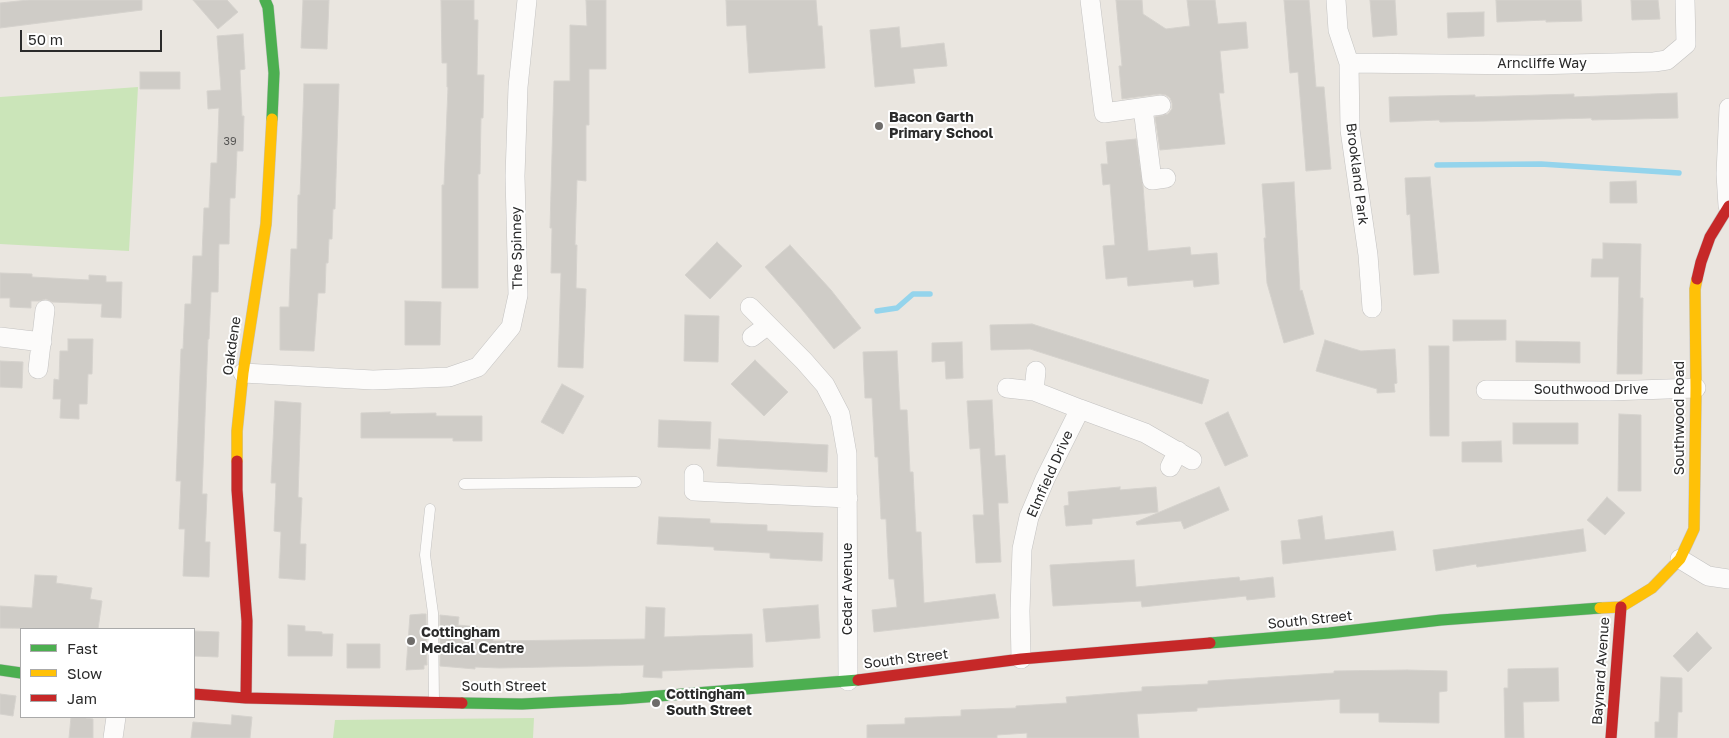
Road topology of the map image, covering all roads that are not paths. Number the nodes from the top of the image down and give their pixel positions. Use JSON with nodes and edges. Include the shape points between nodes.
{"nodes":[{"id":1,"x":265,"y":0,"type":"edge"},
{"id":2,"x":527,"y":0,"type":"edge"},
{"id":3,"x":1090,"y":0,"type":"edge"},
{"id":4,"x":1336,"y":0,"type":"edge"},
{"id":5,"x":1685,"y":0,"type":"edge"},
{"id":6,"x":1348,"y":63,"type":"junction"},
{"id":7,"x":1729,"y":108,"type":"edge"},
{"id":8,"x":1166,"y":178,"type":"dead end"},
{"id":9,"x":1728,"y":206,"type":"edge"},
{"id":10,"x":750,"y":307,"type":"dead end"},
{"id":11,"x":1372,"y":308,"type":"dead end"},
{"id":12,"x":45,"y":310,"type":"dead end"},
{"id":13,"x":768,"y":325,"type":"junction"},
{"id":14,"x":0,"y":337,"type":"edge"},
{"id":15,"x":752,"y":337,"type":"dead end"},
{"id":16,"x":42,"y":342,"type":"junction"},
{"id":17,"x":38,"y":369,"type":"dead end"},
{"id":18,"x":1036,"y":371,"type":"dead end"},
{"id":19,"x":243,"y":373,"type":"junction"},
{"id":20,"x":1007,"y":388,"type":"dead end"},
{"id":21,"x":1696,"y":388,"type":"junction"},
{"id":22,"x":1486,"y":390,"type":"dead end"},
{"id":23,"x":1034,"y":391,"type":"junction"},
{"id":24,"x":1080,"y":409,"type":"junction"},
{"id":25,"x":1180,"y":460,"type":"dead end"},
{"id":26,"x":694,"y":474,"type":"dead end"},
{"id":27,"x":636,"y":482,"type":"dead end"},
{"id":28,"x":464,"y":484,"type":"dead end"},
{"id":29,"x":848,"y":498,"type":"junction"},
{"id":30,"x":430,"y":509,"type":"dead end"},
{"id":31,"x":1680,"y":559,"type":"junction"},
{"id":32,"x":1729,"y":579,"type":"edge"},
{"id":33,"x":1621,"y":607,"type":"junction"},
{"id":34,"x":1021,"y":660,"type":"junction"},
{"id":35,"x":0,"y":670,"type":"edge"},
{"id":36,"x":20,"y":673,"type":"edge"},
{"id":37,"x":848,"y":681,"type":"junction"},
{"id":38,"x":195,"y":694,"type":"edge"},
{"id":39,"x":246,"y":698,"type":"junction"},
{"id":40,"x":434,"y":702,"type":"junction"},
{"id":41,"x":116,"y":718,"type":"edge"},
{"id":42,"x":113,"y":738,"type":"edge"},
{"id":43,"x":1611,"y":738,"type":"edge"}],
"edges":[{"from":1,"to":19,"type":"main road","name":"Oakdene","via":[[274,73],[266,224]]},
{"from":2,"to":19,"type":"street","name":"The Spinney","via":[[518,87],[515,176],[518,295],[510,327],[478,367],[449,377],[373,380]]},
{"from":3,"to":8,"type":"street","via":[[1104,113],[1152,106],[1152,180]]},
{"from":4,"to":6,"type":"street","name":"Brookland Park","via":[[1338,30]]},
{"from":5,"to":6,"type":"street","name":"Arncliffe Way","via":[[1686,44],[1667,60],[1530,65]]},
{"from":6,"to":11,"type":"street","name":"Brookland Park","via":[[1350,130],[1368,255],[1361,286]]},
{"from":7,"to":9,"type":"street"},
{"from":9,"to":21,"type":"main road","name":"Southwood Road","via":[[1710,237],[1695,289]]},
{"from":10,"to":13,"type":"street","name":"Cedar Avenue"},
{"from":12,"to":16,"type":"street"},
{"from":13,"to":15,"type":"street"},
{"from":13,"to":29,"type":"street","name":"Cedar Avenue","via":[[825,384],[840,414],[847,454]]},
{"from":14,"to":16,"type":"street"},
{"from":16,"to":17,"type":"street"},
{"from":18,"to":23,"type":"street"},
{"from":19,"to":39,"type":"main road","name":"Oakdene","via":[[237,431],[237,490],[247,621]]},
{"from":20,"to":23,"type":"street"},
{"from":21,"to":22,"type":"street","name":"Southwood Drive"},
{"from":21,"to":31,"type":"main road","name":"Southwood Road","via":[[1694,529]]},
{"from":23,"to":24,"type":"street"},
{"from":24,"to":25,"type":"street","via":[[1145,433]]},
{"from":24,"to":34,"type":"street","name":"Elmfield Drive","via":[[1029,517],[1022,549]]},
{"from":26,"to":29,"type":"street","via":[[694,491]]},
{"from":27,"to":28,"type":"lane"},
{"from":29,"to":37,"type":"street","name":"Cedar Avenue"},
{"from":30,"to":40,"type":"lane","via":[[425,554],[433,613]]},
{"from":31,"to":32,"type":"street","via":[[1708,576]]},
{"from":31,"to":33,"type":"main road","name":"Southwood Road","via":[[1652,588]]},
{"from":33,"to":34,"type":"main road","name":"South Street","via":[[1441,620],[1329,634]]},
{"from":33,"to":43,"type":"main road","name":"Baynard Avenue"},
{"from":34,"to":37,"type":"main road","name":"South Street"},
{"from":35,"to":36,"type":"main road"},
{"from":37,"to":40,"type":"main road","name":"South Street","via":[[562,702]]},
{"from":38,"to":39,"type":"main road","name":"South Street"},
{"from":39,"to":40,"type":"main road","name":"South Street"},
{"from":41,"to":42,"type":"street"}]}
